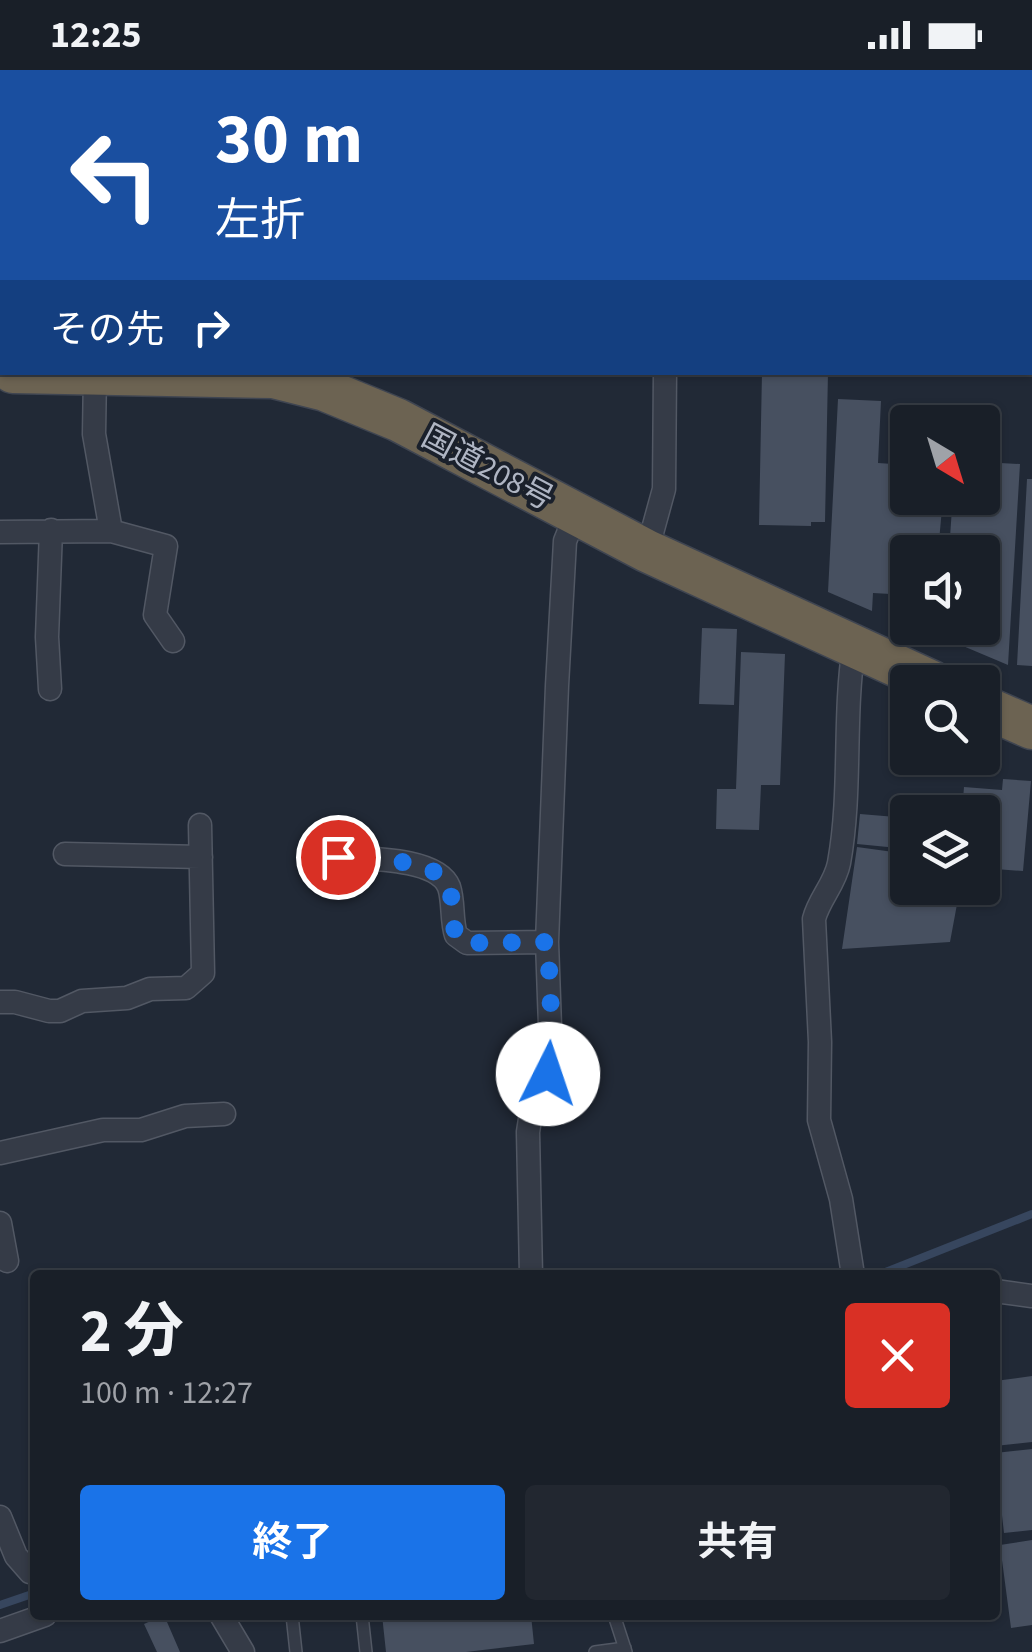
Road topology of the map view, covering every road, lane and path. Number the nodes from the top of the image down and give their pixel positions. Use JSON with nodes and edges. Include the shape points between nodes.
{"nodes":[{"id":1,"x":95,"y":375,"type":"edge"},
{"id":2,"x":154,"y":375,"type":"edge"},
{"id":3,"x":665,"y":375,"type":"edge"},
{"id":4,"x":576,"y":514,"type":"junction"},
{"id":5,"x":51,"y":530,"type":"junction"},
{"id":6,"x":111,"y":531,"type":"junction"},
{"id":7,"x":0,"y":532,"type":"edge"},
{"id":8,"x":647,"y":551,"type":"junction"},
{"id":9,"x":173,"y":641,"type":"dead end"},
{"id":10,"x":854,"y":646,"type":"junction"},
{"id":11,"x":895,"y":665,"type":"edge"},
{"id":12,"x":50,"y":689,"type":"dead end"},
{"id":13,"x":1000,"y":714,"type":"edge"},
{"id":14,"x":1032,"y":728,"type":"edge"},
{"id":15,"x":200,"y":825,"type":"dead end"},
{"id":16,"x":65,"y":854,"type":"dead end"},
{"id":17,"x":200,"y":857,"type":"junction"},
{"id":18,"x":338,"y":857,"type":"dead end"},
{"id":19,"x":548,"y":942,"type":"junction"},
{"id":20,"x":0,"y":1002,"type":"edge"},
{"id":21,"x":224,"y":1114,"type":"dead end"},
{"id":22,"x":0,"y":1154,"type":"edge"},
{"id":23,"x":0,"y":1223,"type":"edge"},
{"id":24,"x":6,"y":1260,"type":"dead end"},
{"id":25,"x":531,"y":1270,"type":"edge"},
{"id":26,"x":852,"y":1270,"type":"edge"},
{"id":27,"x":1000,"y":1292,"type":"edge"},
{"id":28,"x":1032,"y":1296,"type":"edge"},
{"id":29,"x":0,"y":1516,"type":"edge"},
{"id":30,"x":30,"y":1572,"type":"edge"},
{"id":31,"x":32,"y":1620,"type":"edge"},
{"id":32,"x":224,"y":1620,"type":"edge"},
{"id":33,"x":293,"y":1620,"type":"edge"},
{"id":34,"x":363,"y":1620,"type":"edge"},
{"id":35,"x":616,"y":1620,"type":"edge"},
{"id":36,"x":0,"y":1631,"type":"edge"},
{"id":37,"x":626,"y":1650,"type":"edge"},
{"id":38,"x":243,"y":1652,"type":"edge"},
{"id":39,"x":296,"y":1652,"type":"edge"},
{"id":40,"x":366,"y":1652,"type":"edge"},
{"id":41,"x":595,"y":1652,"type":"edge"}],
"edges":[{"from":1,"to":6,"type":"street","via":[[94,434]]},
{"from":2,"to":4,"type":"highway","name":"国道208号","via":[[273,377],[325,390],[398,420]]},
{"from":3,"to":8,"type":"street","via":[[664,488]]},
{"from":4,"to":8,"type":"highway","name":"国道208号"},
{"from":4,"to":19,"type":"street","via":[[564,541]]},
{"from":5,"to":6,"type":"street"},
{"from":5,"to":7,"type":"street"},
{"from":5,"to":12,"type":"street"},
{"from":6,"to":9,"type":"street","via":[[166,546],[156,616]]},
{"from":8,"to":10,"type":"highway","name":"国道208号"},
{"from":10,"to":11,"type":"highway","name":"国道208号"},
{"from":10,"to":26,"type":"street","via":[[844,830],[834,878],[814,919],[819,1120]]},
{"from":13,"to":14,"type":"highway"},
{"from":15,"to":17,"type":"street"},
{"from":16,"to":17,"type":"street"},
{"from":17,"to":20,"type":"street","via":[[198,980],[186,988],[82,1001],[60,1011]]},
{"from":18,"to":19,"type":"street","via":[[397,861],[437,873],[450,889],[456,935],[466,943]]},
{"from":19,"to":25,"type":"street","via":[[551,1054],[544,1098],[528,1132]]},
{"from":21,"to":22,"type":"street","via":[[103,1130]]},
{"from":23,"to":24,"type":"street"},
{"from":27,"to":28,"type":"street"},
{"from":29,"to":30,"type":"street"},
{"from":31,"to":36,"type":"street"},
{"from":32,"to":38,"type":"street"},
{"from":33,"to":39,"type":"lane"},
{"from":34,"to":40,"type":"lane"},
{"from":35,"to":37,"type":"lane"},
{"from":37,"to":41,"type":"lane"}]}
